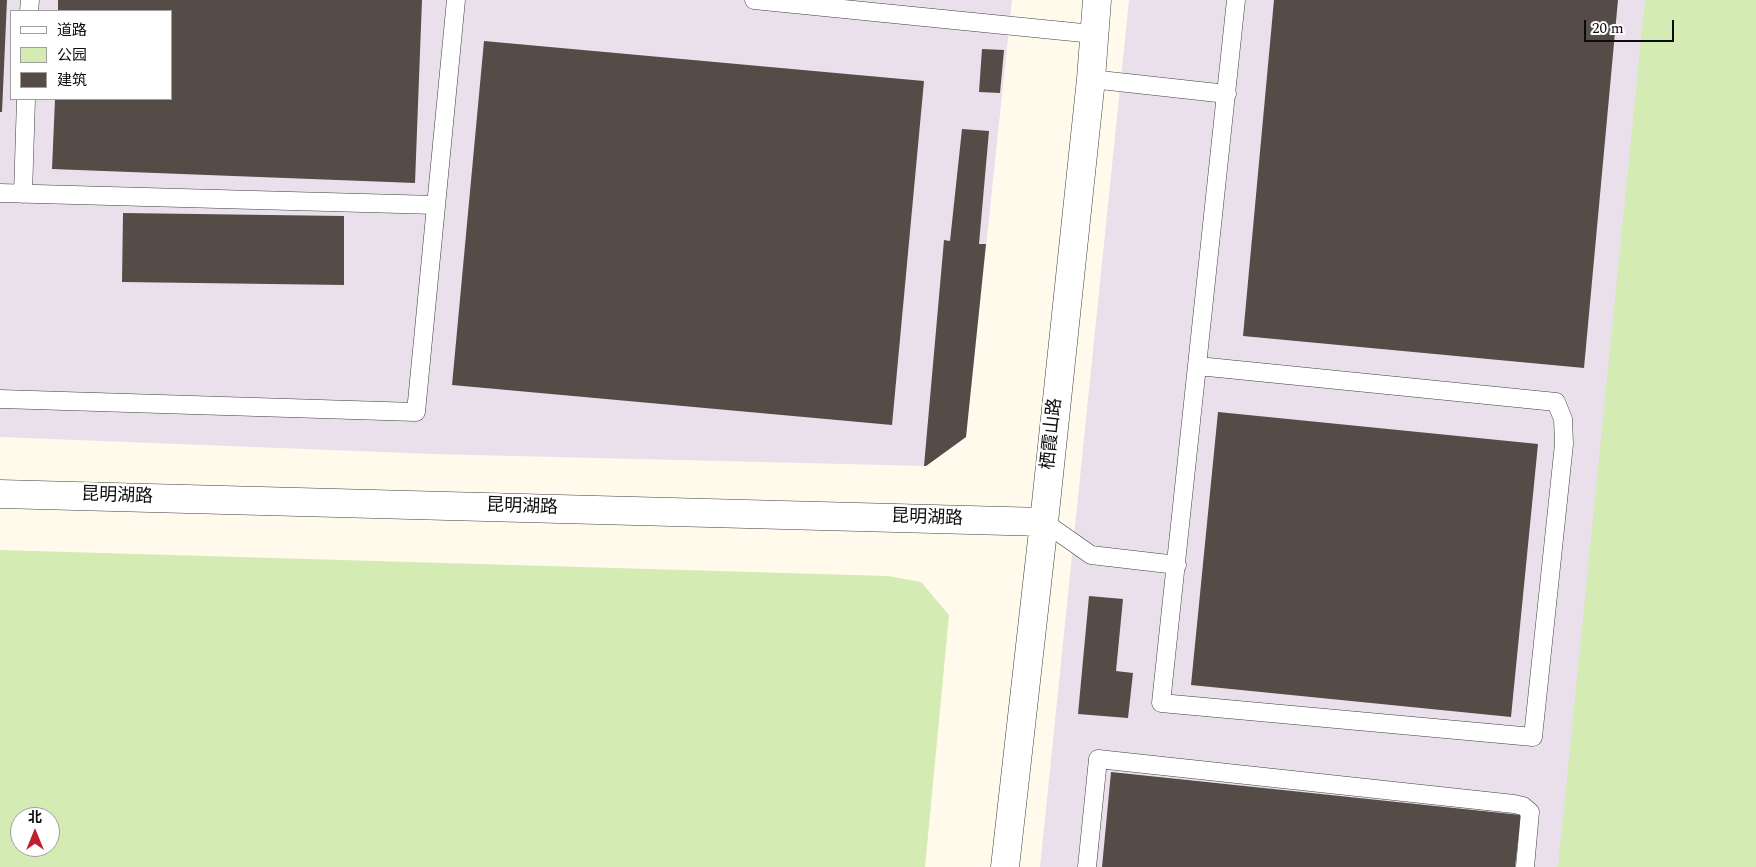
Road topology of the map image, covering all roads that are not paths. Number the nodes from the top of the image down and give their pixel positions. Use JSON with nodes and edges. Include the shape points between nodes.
{"nodes":[{"id":1,"x":456,"y":0,"type":"edge"},
{"id":2,"x":754,"y":0,"type":"edge"},
{"id":3,"x":1097,"y":0,"type":"edge"},
{"id":4,"x":1236,"y":0,"type":"edge"},
{"id":5,"x":1094,"y":34,"type":"junction"},
{"id":6,"x":1091,"y":79,"type":"junction"},
{"id":7,"x":1227,"y":94,"type":"junction"},
{"id":8,"x":26,"y":100,"type":"edge"},
{"id":9,"x":0,"y":193,"type":"edge"},
{"id":10,"x":23,"y":194,"type":"junction"},
{"id":11,"x":436,"y":205,"type":"junction"},
{"id":12,"x":1198,"y":366,"type":"junction"},
{"id":13,"x":0,"y":399,"type":"edge"},
{"id":14,"x":0,"y":494,"type":"edge"},
{"id":15,"x":1044,"y":522,"type":"junction"},
{"id":16,"x":1177,"y":565,"type":"junction"},
{"id":17,"x":1004,"y":867,"type":"edge"},
{"id":18,"x":1087,"y":867,"type":"edge"},
{"id":19,"x":1524,"y":867,"type":"edge"}],
"edges":[{"from":1,"to":11,"type":"lane"},
{"from":2,"to":5,"type":"lane"},
{"from":3,"to":5,"type":"street","name":"栖霞山路"},
{"from":4,"to":7,"type":"lane"},
{"from":5,"to":6,"type":"street","name":"栖霞山路"},
{"from":6,"to":7,"type":"lane"},
{"from":6,"to":15,"type":"street","name":"栖霞山路"},
{"from":7,"to":12,"type":"lane"},
{"from":8,"to":10,"type":"lane"},
{"from":9,"to":10,"type":"lane"},
{"from":10,"to":11,"type":"lane"},
{"from":11,"to":13,"type":"lane","via":[[416,412]]},
{"from":12,"to":16,"type":"lane"},
{"from":12,"to":16,"type":"lane","via":[[1556,402],[1563,420],[1564,444],[1533,738],[1161,703]]},
{"from":14,"to":15,"type":"street","name":"昆明湖路"},
{"from":15,"to":16,"type":"lane","via":[[1091,556]]},
{"from":15,"to":17,"type":"street","name":"栖霞山路"},
{"from":18,"to":19,"type":"lane","via":[[1098,759],[1524,806],[1530,812]]}]}
